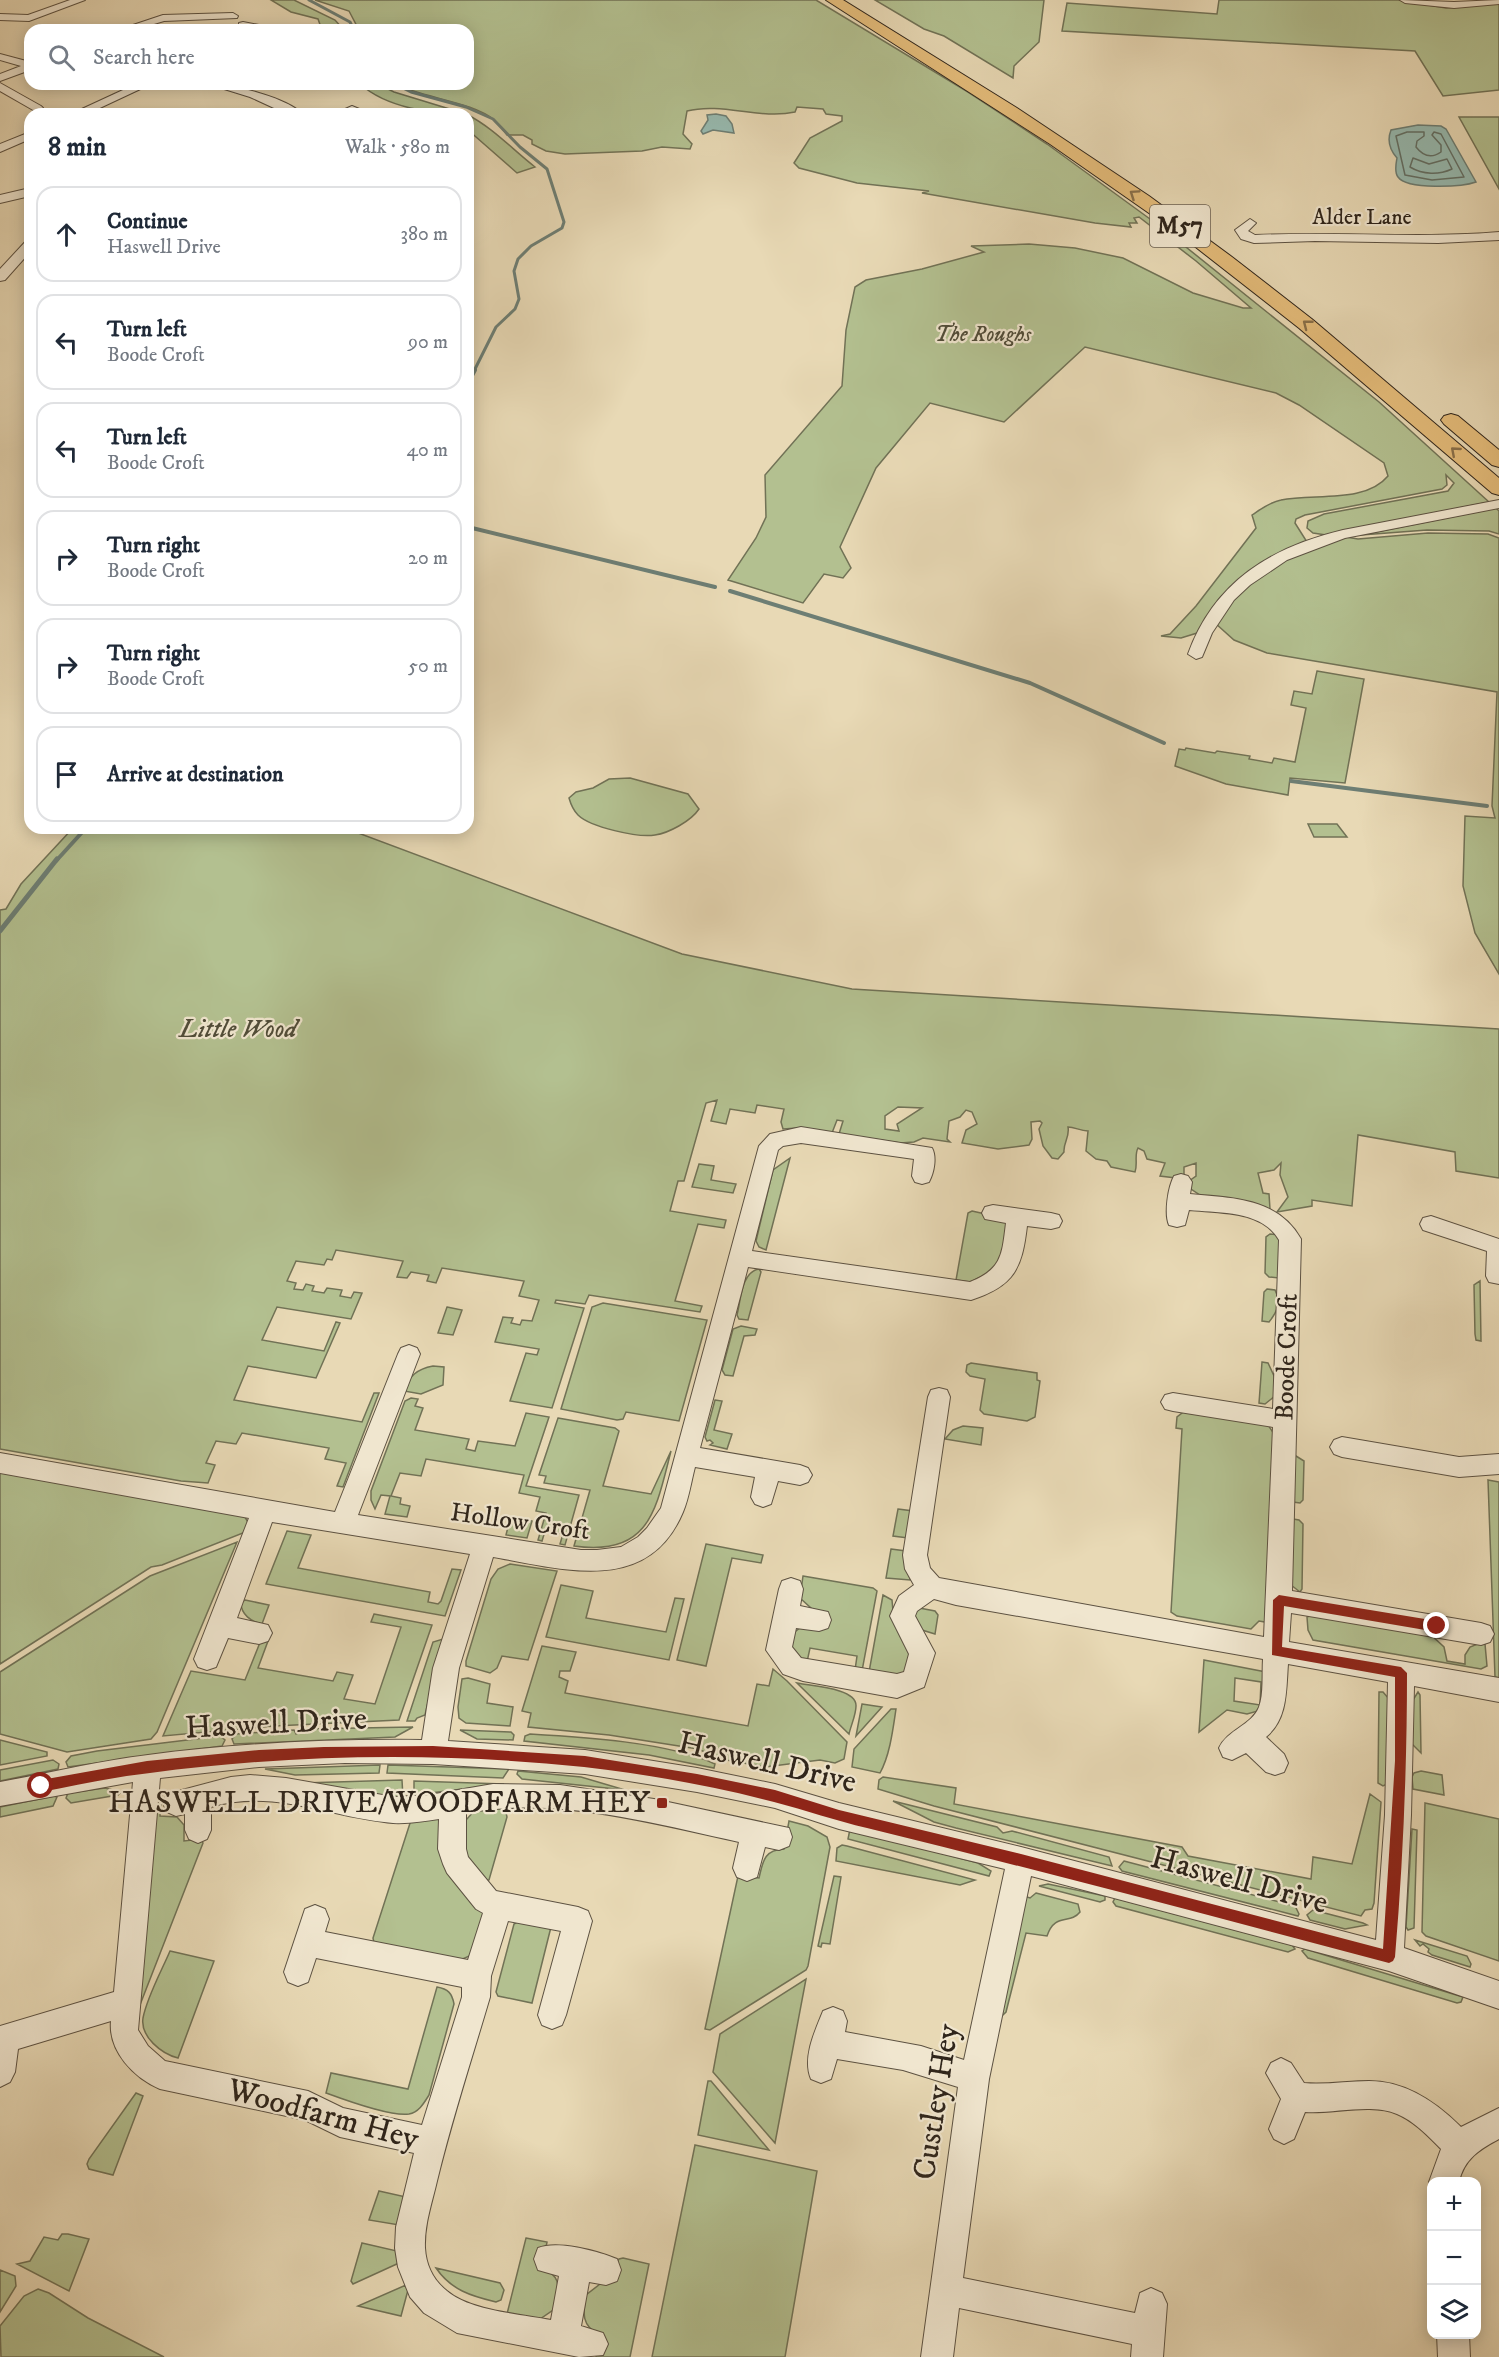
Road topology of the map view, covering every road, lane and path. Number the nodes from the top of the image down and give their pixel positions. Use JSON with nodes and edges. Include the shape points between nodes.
{"nodes":[{"id":1,"x":81,"y":0,"type":"edge"},
{"id":2,"x":833,"y":0,"type":"edge"},
{"id":3,"x":857,"y":0,"type":"edge"},
{"id":4,"x":1405,"y":0,"type":"edge"},
{"id":5,"x":1499,"y":2,"type":"edge"},
{"id":6,"x":0,"y":16,"type":"edge"},
{"id":7,"x":143,"y":24,"type":"edge"},
{"id":8,"x":230,"y":24,"type":"edge"},
{"id":9,"x":0,"y":57,"type":"edge"},
{"id":10,"x":24,"y":64,"type":"edge"},
{"id":11,"x":24,"y":68,"type":"edge"},
{"id":12,"x":0,"y":78,"type":"edge"},
{"id":13,"x":0,"y":86,"type":"edge"},
{"id":14,"x":131,"y":90,"type":"edge"},
{"id":15,"x":236,"y":90,"type":"edge"},
{"id":16,"x":35,"y":102,"type":"dead end"},
{"id":17,"x":276,"y":106,"type":"junction"},
{"id":18,"x":91,"y":108,"type":"edge"},
{"id":19,"x":271,"y":108,"type":"edge"},
{"id":20,"x":281,"y":108,"type":"edge"},
{"id":21,"x":24,"y":138,"type":"edge"},
{"id":22,"x":0,"y":148,"type":"edge"},
{"id":23,"x":24,"y":193,"type":"edge"},
{"id":24,"x":0,"y":198,"type":"edge"},
{"id":25,"x":1250,"y":223,"type":"dead end"},
{"id":26,"x":1499,"y":236,"type":"edge"},
{"id":27,"x":24,"y":251,"type":"edge"},
{"id":28,"x":0,"y":257,"type":"edge"},
{"id":29,"x":18,"y":258,"type":"junction"},
{"id":30,"x":0,"y":277,"type":"edge"},
{"id":31,"x":1316,"y":309,"type":"dead end"},
{"id":32,"x":1435,"y":407,"type":"dead end"},
{"id":33,"x":1499,"y":460,"type":"edge"},
{"id":34,"x":1499,"y":489,"type":"edge"},
{"id":35,"x":1491,"y":505,"type":"edge"},
{"id":36,"x":1196,"y":654,"type":"dead end"},
{"id":37,"x":922,"y":1176,"type":"dead end"},
{"id":38,"x":1179,"y":1201,"type":"dead end"},
{"id":39,"x":993,"y":1213,"type":"dead end"},
{"id":40,"x":1017,"y":1216,"type":"junction"},
{"id":41,"x":1051,"y":1221,"type":"dead end"},
{"id":42,"x":1431,"y":1224,"type":"dead end"},
{"id":43,"x":1499,"y":1248,"type":"edge"},
{"id":44,"x":739,"y":1257,"type":"junction"},
{"id":45,"x":1497,"y":1276,"type":"dead end"},
{"id":46,"x":409,"y":1354,"type":"dead end"},
{"id":47,"x":939,"y":1397,"type":"dead end"},
{"id":48,"x":1173,"y":1402,"type":"dead end"},
{"id":49,"x":1285,"y":1420,"type":"junction"},
{"id":50,"x":1342,"y":1448,"type":"dead end"},
{"id":51,"x":687,"y":1456,"type":"junction"},
{"id":52,"x":0,"y":1463,"type":"edge"},
{"id":53,"x":1499,"y":1464,"type":"edge"},
{"id":54,"x":769,"y":1469,"type":"junction"},
{"id":55,"x":800,"y":1475,"type":"dead end"},
{"id":56,"x":763,"y":1497,"type":"dead end"},
{"id":57,"x":264,"y":1511,"type":"junction"},
{"id":58,"x":343,"y":1523,"type":"junction"},
{"id":59,"x":484,"y":1546,"type":"junction"},
{"id":60,"x":931,"y":1587,"type":"junction"},
{"id":61,"x":791,"y":1589,"type":"dead end"},
{"id":62,"x":1279,"y":1600,"type":"junction"},
{"id":63,"x":786,"y":1615,"type":"junction"},
{"id":64,"x":819,"y":1620,"type":"dead end"},
{"id":65,"x":221,"y":1626,"type":"junction"},
{"id":66,"x":259,"y":1633,"type":"dead end"},
{"id":67,"x":1481,"y":1634,"type":"dead end"},
{"id":68,"x":1276,"y":1651,"type":"junction"},
{"id":69,"x":207,"y":1659,"type":"dead end"},
{"id":70,"x":1401,"y":1673,"type":"junction"},
{"id":71,"x":1499,"y":1690,"type":"edge"},
{"id":72,"x":433,"y":1752,"type":"junction"},
{"id":73,"x":1275,"y":1763,"type":"dead end"},
{"id":74,"x":147,"y":1767,"type":"junction"},
{"id":75,"x":0,"y":1794,"type":"edge"},
{"id":76,"x":453,"y":1804,"type":"junction"},
{"id":77,"x":198,"y":1830,"type":"dead end"},
{"id":78,"x":1021,"y":1860,"type":"junction"},
{"id":79,"x":747,"y":1868,"type":"dead end"},
{"id":80,"x":499,"y":1906,"type":"junction"},
{"id":81,"x":1389,"y":1957,"type":"junction"},
{"id":82,"x":298,"y":1971,"type":"dead end"},
{"id":83,"x":477,"y":1976,"type":"junction"},
{"id":84,"x":1499,"y":1995,"type":"edge"},
{"id":85,"x":126,"y":2003,"type":"junction"},
{"id":86,"x":552,"y":2015,"type":"dead end"},
{"id":87,"x":3,"y":2040,"type":"edge"},
{"id":88,"x":828,"y":2044,"type":"dead end"},
{"id":89,"x":0,"y":2072,"type":"edge"},
{"id":90,"x":1281,"y":2073,"type":"dead end"},
{"id":91,"x":974,"y":2079,"type":"junction"},
{"id":92,"x":1296,"y":2097,"type":"junction"},
{"id":93,"x":1499,"y":2123,"type":"edge"},
{"id":94,"x":1284,"y":2129,"type":"dead end"},
{"id":95,"x":432,"y":2142,"type":"junction"},
{"id":96,"x":1459,"y":2146,"type":"junction"},
{"id":97,"x":1446,"y":2177,"type":"edge"},
{"id":98,"x":578,"y":2264,"type":"dead end"},
{"id":99,"x":946,"y":2290,"type":"junction"},
{"id":100,"x":1149,"y":2331,"type":"edge"},
{"id":101,"x":1453,"y":2339,"type":"edge"},
{"id":102,"x":937,"y":2357,"type":"edge"},
{"id":103,"x":1454,"y":2357,"type":"edge"}],
"edges":[{"from":1,"to":6,"type":"street","via":[[30,21]]},
{"from":34,"to":2,"type":"highway","number":"M57","one_way":true,"via":[[1342,352],[1185,230],[983,91]]},
{"from":3,"to":31,"type":"highway","number":"M57","via":[[1000,88],[1202,222]]},
{"from":4,"to":5,"type":"street","via":[[1454,5]]},
{"from":7,"to":8,"type":"street","via":[[163,18],[235,12]]},
{"from":9,"to":10,"type":"street"},
{"from":11,"to":12,"type":"street"},
{"from":13,"to":16,"type":"street"},
{"from":14,"to":18,"type":"street"},
{"from":15,"to":17,"type":"street"},
{"from":17,"to":19,"type":"street"},
{"from":17,"to":20,"type":"street"},
{"from":21,"to":22,"type":"street"},
{"from":23,"to":24,"type":"street"},
{"from":25,"to":26,"type":"street","name":"Alder Lane","via":[[1241,230],[1245,237],[1254,239]]},
{"from":27,"to":29,"type":"street"},
{"from":28,"to":29,"type":"street"},
{"from":29,"to":30,"type":"street"},
{"from":32,"to":33,"type":"highway"},
{"from":35,"to":36,"type":"street","via":[[1349,534],[1300,549],[1258,571],[1221,602],[1206,625]]},
{"from":37,"to":44,"type":"street","name":"Hollow Croft","via":[[926,1148],[801,1135],[777,1139],[769,1146]]},
{"from":38,"to":49,"type":"street","name":"Boode Croft","via":[[1256,1211],[1273,1217],[1287,1230],[1290,1239]]},
{"from":39,"to":40,"type":"street"},
{"from":40,"to":41,"type":"street"},
{"from":40,"to":44,"type":"street","via":[[1012,1263],[992,1284],[971,1291]]},
{"from":42,"to":43,"type":"street"},
{"from":43,"to":45,"type":"street"},
{"from":44,"to":51,"type":"street","name":"Hollow Croft"},
{"from":46,"to":58,"type":"street"},
{"from":47,"to":60,"type":"street","via":[[915,1555],[920,1576]]},
{"from":48,"to":49,"type":"street"},
{"from":49,"to":62,"type":"street","name":"Boode Croft"},
{"from":50,"to":53,"type":"street","via":[[1449,1466]]},
{"from":51,"to":54,"type":"street"},
{"from":51,"to":59,"type":"street","name":"Hollow Croft","via":[[668,1518],[642,1550],[601,1562]]},
{"from":52,"to":57,"type":"street","name":"Hollow Croft"},
{"from":54,"to":55,"type":"street"},
{"from":54,"to":56,"type":"street"},
{"from":57,"to":58,"type":"street","name":"Hollow Croft"},
{"from":57,"to":65,"type":"street"},
{"from":58,"to":59,"type":"street","name":"Hollow Croft"},
{"from":59,"to":72,"type":"street","via":[[446,1668]]},
{"from":60,"to":63,"type":"street","via":[[906,1604],[902,1612],[907,1632],[922,1653],[915,1679],[897,1686],[792,1666],[779,1650]]},
{"from":60,"to":68,"type":"street"},
{"from":61,"to":63,"type":"street"},
{"from":62,"to":67,"type":"street"},
{"from":62,"to":68,"type":"street","name":"Boode Croft"},
{"from":63,"to":64,"type":"street"},
{"from":65,"to":66,"type":"street"},
{"from":65,"to":69,"type":"street"},
{"from":68,"to":70,"type":"street"},
{"from":68,"to":73,"type":"street","name":"Boode Croft","via":[[1271,1710],[1262,1725],[1240,1742]]},
{"from":70,"to":71,"type":"street"},
{"from":70,"to":81,"type":"street","via":[[1397,1862]]},
{"from":72,"to":74,"type":"street","name":"Haswell Drive","via":[[259,1755]]},
{"from":72,"to":78,"type":"street","name":"Haswell Drive","via":[[585,1762],[697,1779]]},
{"from":74,"to":75,"type":"street","name":"Haswell Drive"},
{"from":74,"to":85,"type":"street","name":"Woodfarm Hey"},
{"from":76,"to":77,"type":"street","via":[[393,1810],[248,1787],[187,1801]]},
{"from":76,"to":79,"type":"street","via":[[490,1796],[586,1800],[766,1835]]},
{"from":76,"to":80,"type":"street","via":[[452,1849],[457,1864],[480,1894]]},
{"from":78,"to":81,"type":"street","name":"Haswell Drive"},
{"from":78,"to":91,"type":"street","name":"Custley Hey"},
{"from":80,"to":83,"type":"street"},
{"from":80,"to":86,"type":"street","via":[[578,1921]]},
{"from":81,"to":84,"type":"street","name":"Haswell Drive"},
{"from":82,"to":83,"type":"street","via":[[311,1931]]},
{"from":83,"to":95,"type":"street","via":[[476,1997]]},
{"from":85,"to":87,"type":"street"},
{"from":85,"to":95,"type":"street","name":"Woodfarm Hey","via":[[124,2030],[130,2047],[146,2066],[160,2073],[308,2106],[340,2122]]},
{"from":87,"to":89,"type":"street"},
{"from":88,"to":91,"type":"street","via":[[906,2055]]},
{"from":90,"to":92,"type":"street"},
{"from":91,"to":99,"type":"street","name":"Custley Hey"},
{"from":92,"to":94,"type":"street"},
{"from":92,"to":96,"type":"street","via":[[1383,2096],[1420,2111]]},
{"from":93,"to":96,"type":"street"},
{"from":95,"to":98,"type":"street","name":"Woodfarm Hey","via":[[411,2227],[410,2248],[421,2286],[435,2302],[457,2317],[578,2341]]},
{"from":96,"to":97,"type":"street"},
{"from":99,"to":100,"type":"street"},
{"from":99,"to":102,"type":"street","name":"Custley Hey"},
{"from":101,"to":103,"type":"street"}]}
